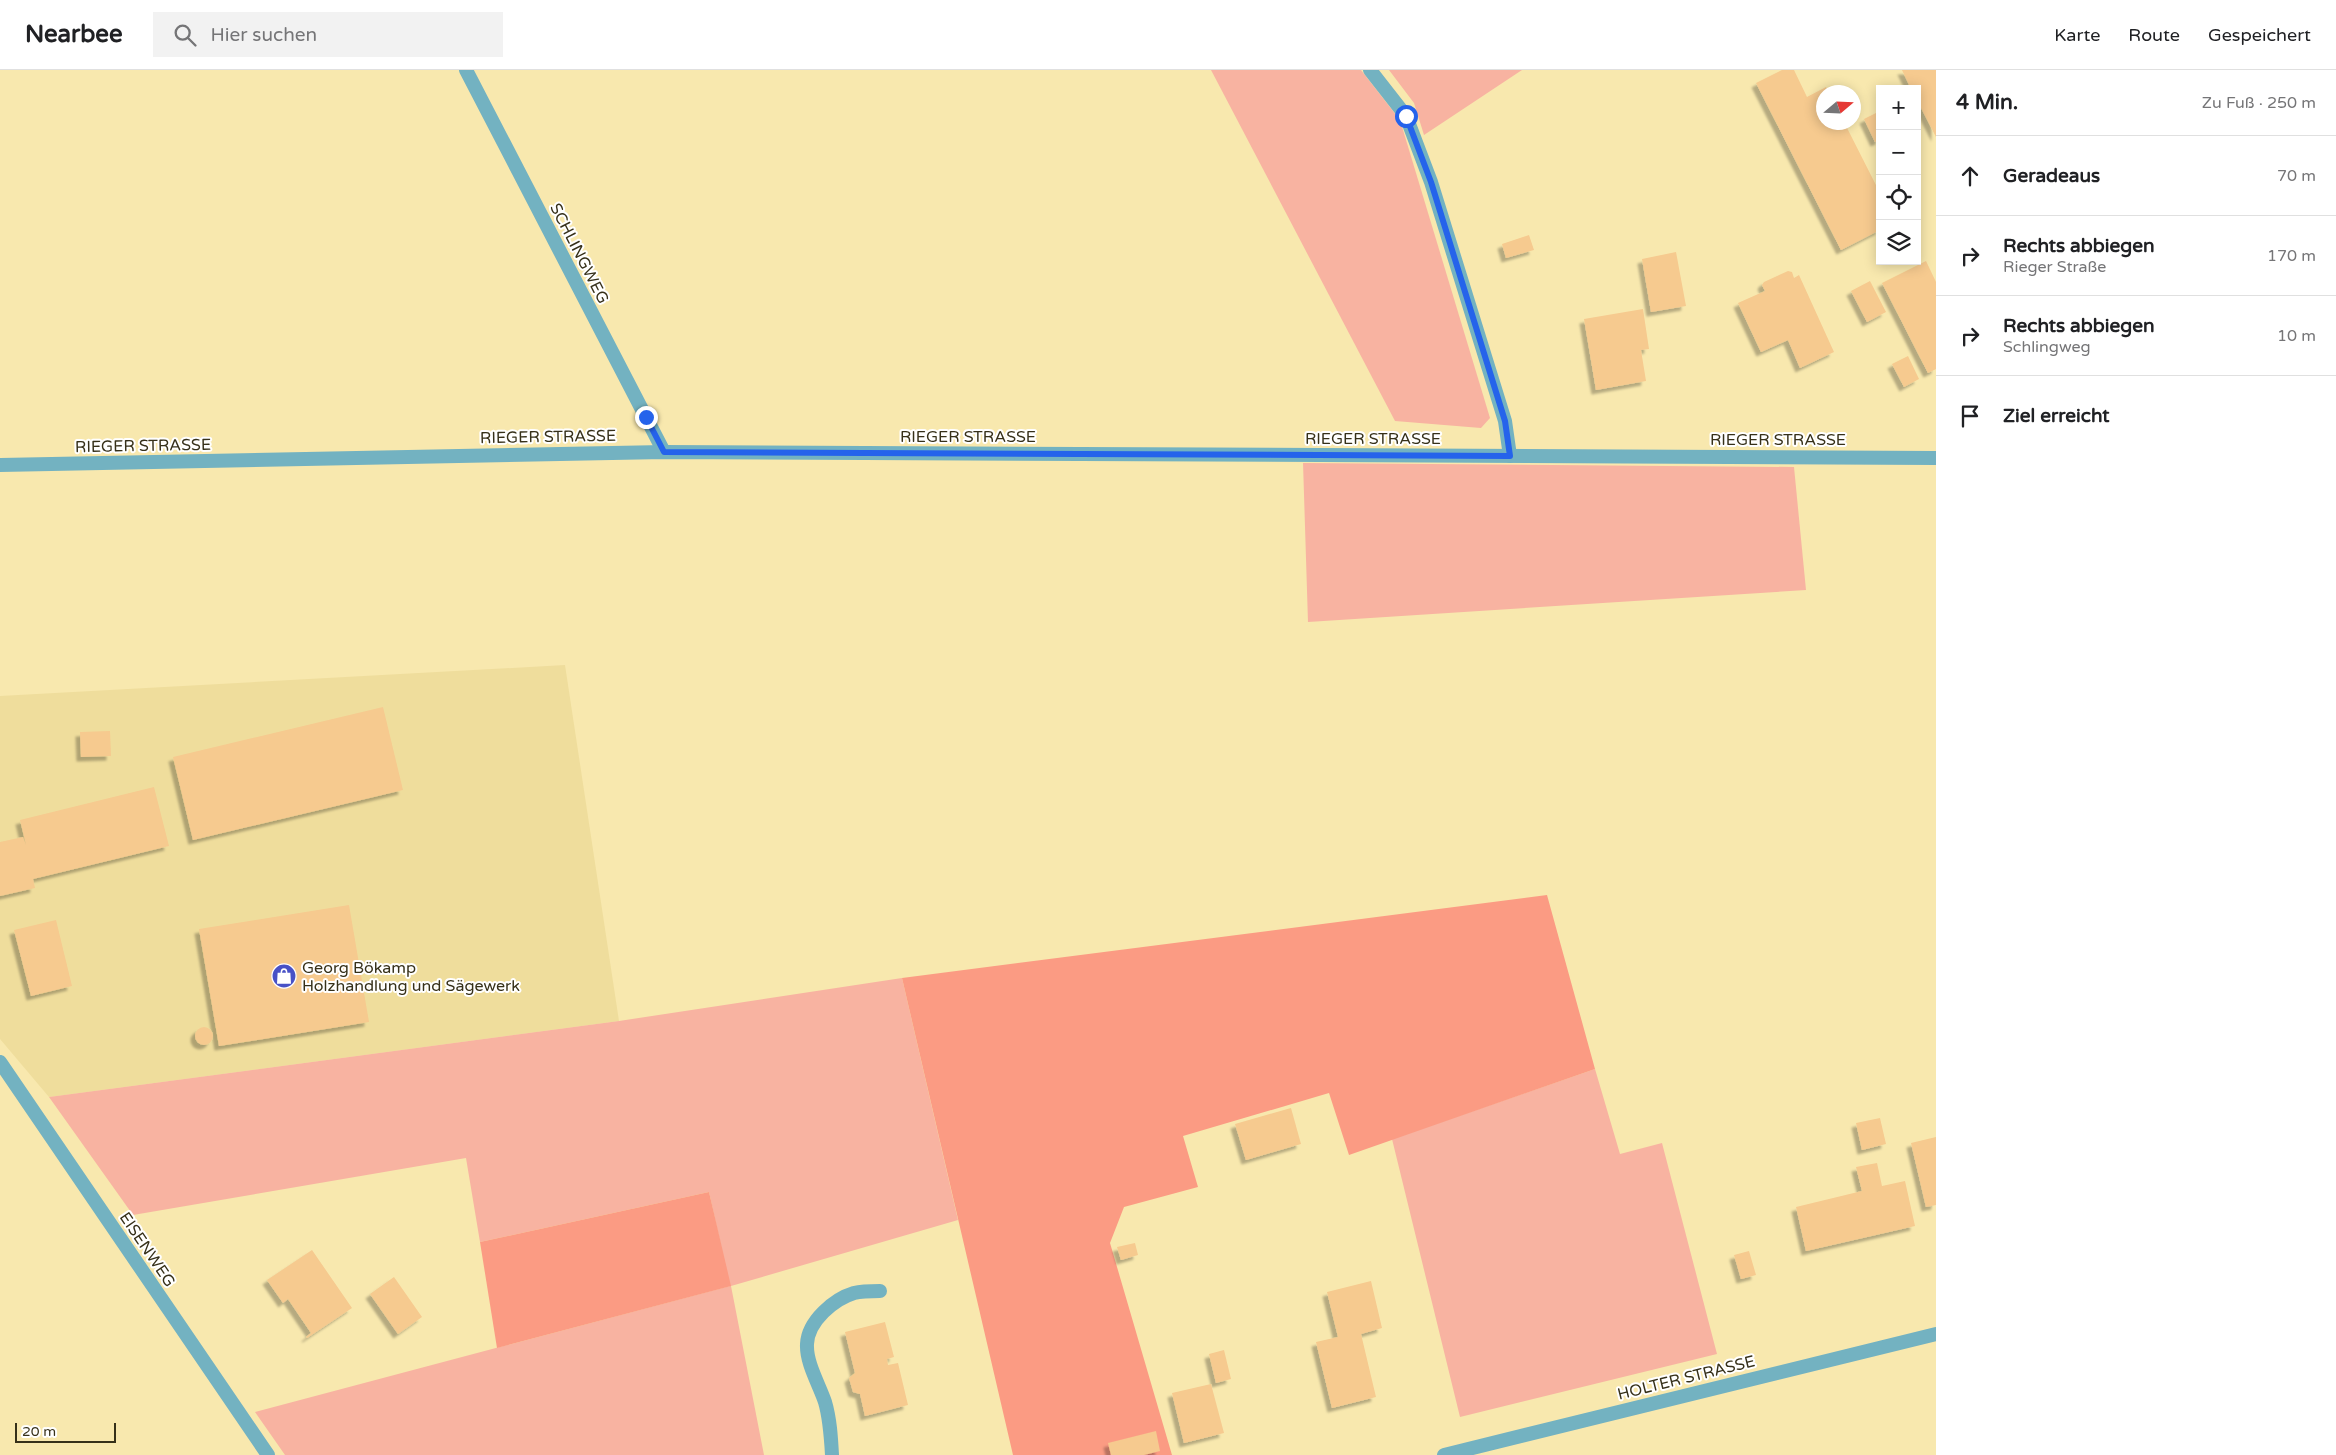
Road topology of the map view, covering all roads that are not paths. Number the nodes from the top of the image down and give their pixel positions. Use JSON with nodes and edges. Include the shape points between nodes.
{"nodes":[{"id":1,"x":466,"y":70,"type":"edge"},
{"id":2,"x":1370,"y":70,"type":"edge"},
{"id":3,"x":664,"y":452,"type":"junction"},
{"id":4,"x":1510,"y":456,"type":"junction"},
{"id":5,"x":1936,"y":458,"type":"edge"},
{"id":6,"x":0,"y":465,"type":"edge"},
{"id":7,"x":0,"y":1062,"type":"edge"},
{"id":8,"x":880,"y":1291,"type":"dead end"},
{"id":9,"x":1936,"y":1334,"type":"edge"},
{"id":10,"x":268,"y":1455,"type":"edge"},
{"id":11,"x":832,"y":1455,"type":"edge"},
{"id":12,"x":1444,"y":1455,"type":"edge"}],
"edges":[{"from":1,"to":3,"type":"street","name":"SCHLINGWEG"},
{"from":2,"to":4,"type":"street","via":[[1406,116],[1431,182],[1505,421]]},
{"from":3,"to":4,"type":"street","name":"RIEGER STRASSE"},
{"from":3,"to":6,"type":"street","name":"RIEGER STRASSE"},
{"from":4,"to":5,"type":"street","name":"RIEGER STRASSE"},
{"from":7,"to":10,"type":"street","name":"EISENWEG"},
{"from":8,"to":11,"type":"street","via":[[855,1292],[836,1301],[812,1328],[807,1344],[810,1362],[826,1404]]},
{"from":9,"to":12,"type":"street","name":"HOLTER STRASSE"}]}
